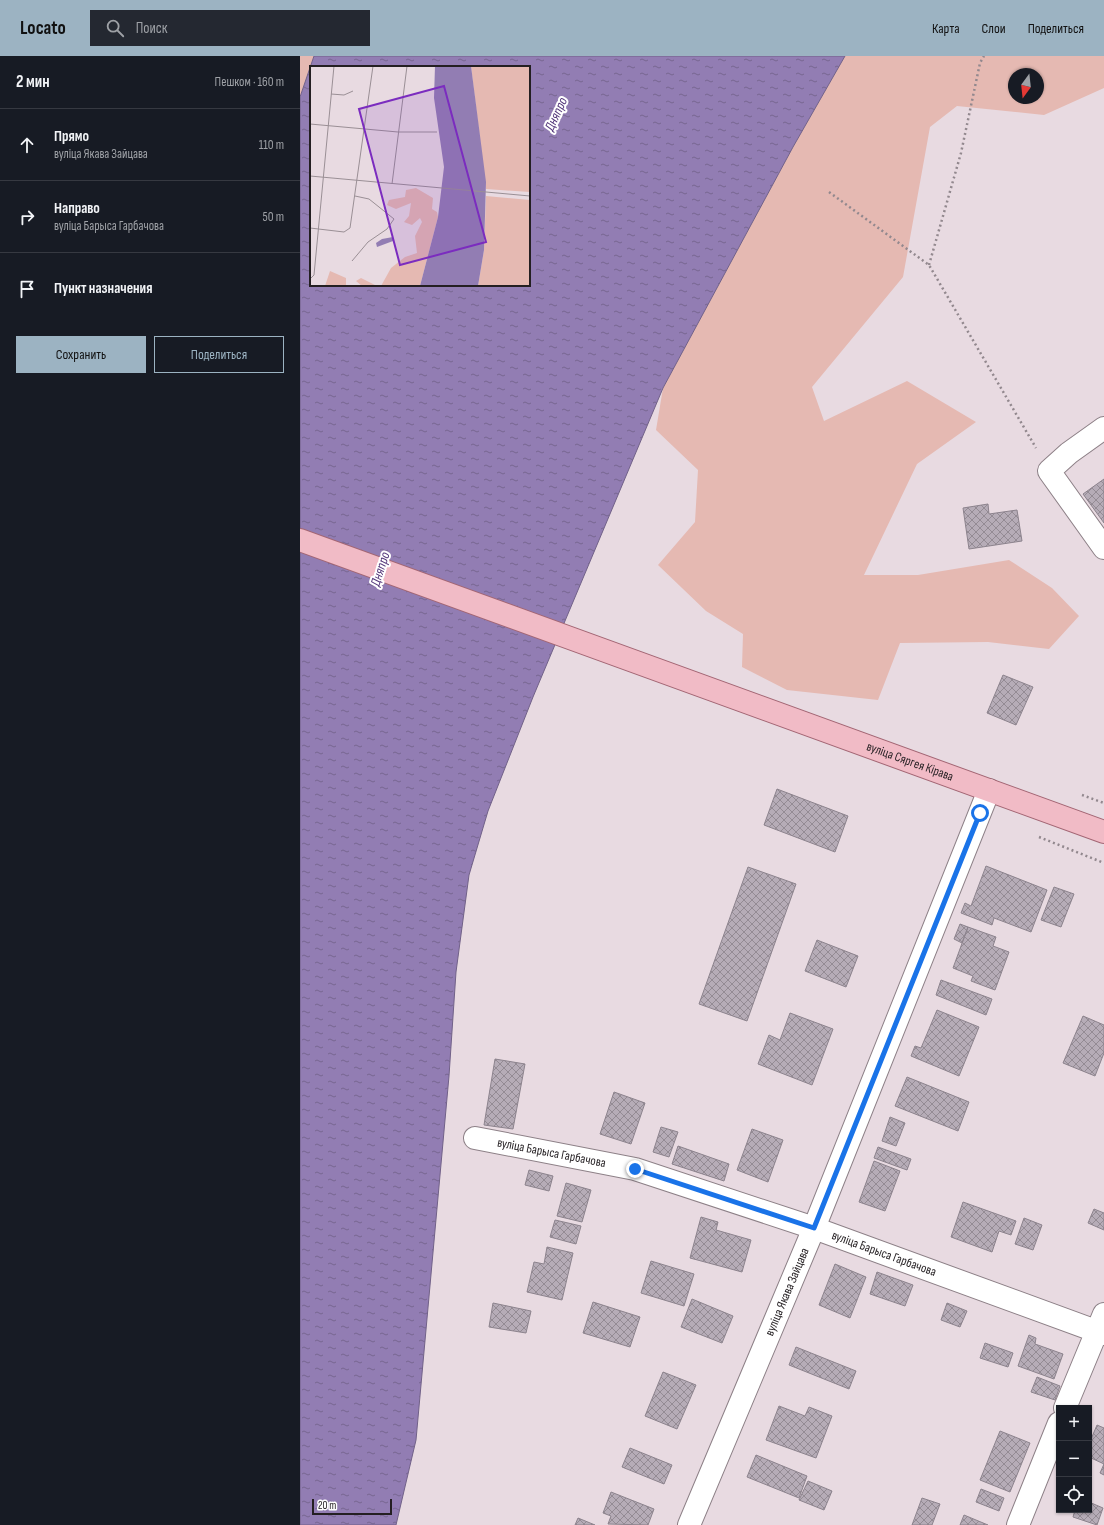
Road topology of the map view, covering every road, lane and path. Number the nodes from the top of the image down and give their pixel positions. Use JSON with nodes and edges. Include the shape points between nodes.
{"nodes":[{"id":1,"x":984,"y":56,"type":"edge"},
{"id":2,"x":829,"y":192,"type":"dead end"},
{"id":3,"x":929,"y":265,"type":"junction"},
{"id":4,"x":1104,"y":428,"type":"edge"},
{"id":5,"x":1050,"y":471,"type":"junction"},
{"id":6,"x":300,"y":540,"type":"edge"},
{"id":7,"x":1104,"y":548,"type":"edge"},
{"id":8,"x":989,"y":790,"type":"junction"},
{"id":9,"x":1104,"y":832,"type":"edge"},
{"id":10,"x":475,"y":1138,"type":"dead end"},
{"id":11,"x":814,"y":1228,"type":"junction"},
{"id":12,"x":1101,"y":1326,"type":"edge"},
{"id":13,"x":1066,"y":1405,"type":"edge"},
{"id":14,"x":1056,"y":1430,"type":"edge"},
{"id":15,"x":689,"y":1525,"type":"edge"},
{"id":16,"x":1018,"y":1525,"type":"edge"}],
"edges":[{"from":1,"to":3,"type":"path","via":[[980,63],[961,153]]},
{"from":2,"to":3,"type":"path"},
{"from":3,"to":5,"type":"path"},
{"from":4,"to":5,"type":"street","via":[[1069,452]]},
{"from":5,"to":7,"type":"street"},
{"from":6,"to":8,"type":"main road","name":"вуліца Сяргея Кірава"},
{"from":8,"to":9,"type":"main road","name":"вуліца Сяргея Кірава"},
{"from":8,"to":11,"type":"street","name":"вуліца Якава Зайцава"},
{"from":10,"to":11,"type":"street","name":"вуліца Барыса Гарбачова","via":[[635,1169]]},
{"from":11,"to":12,"type":"street","name":"вуліца Барыса Гарбачова"},
{"from":11,"to":15,"type":"street","name":"вуліца Якава Зайцава"},
{"from":12,"to":13,"type":"street"},
{"from":14,"to":16,"type":"street"}]}
